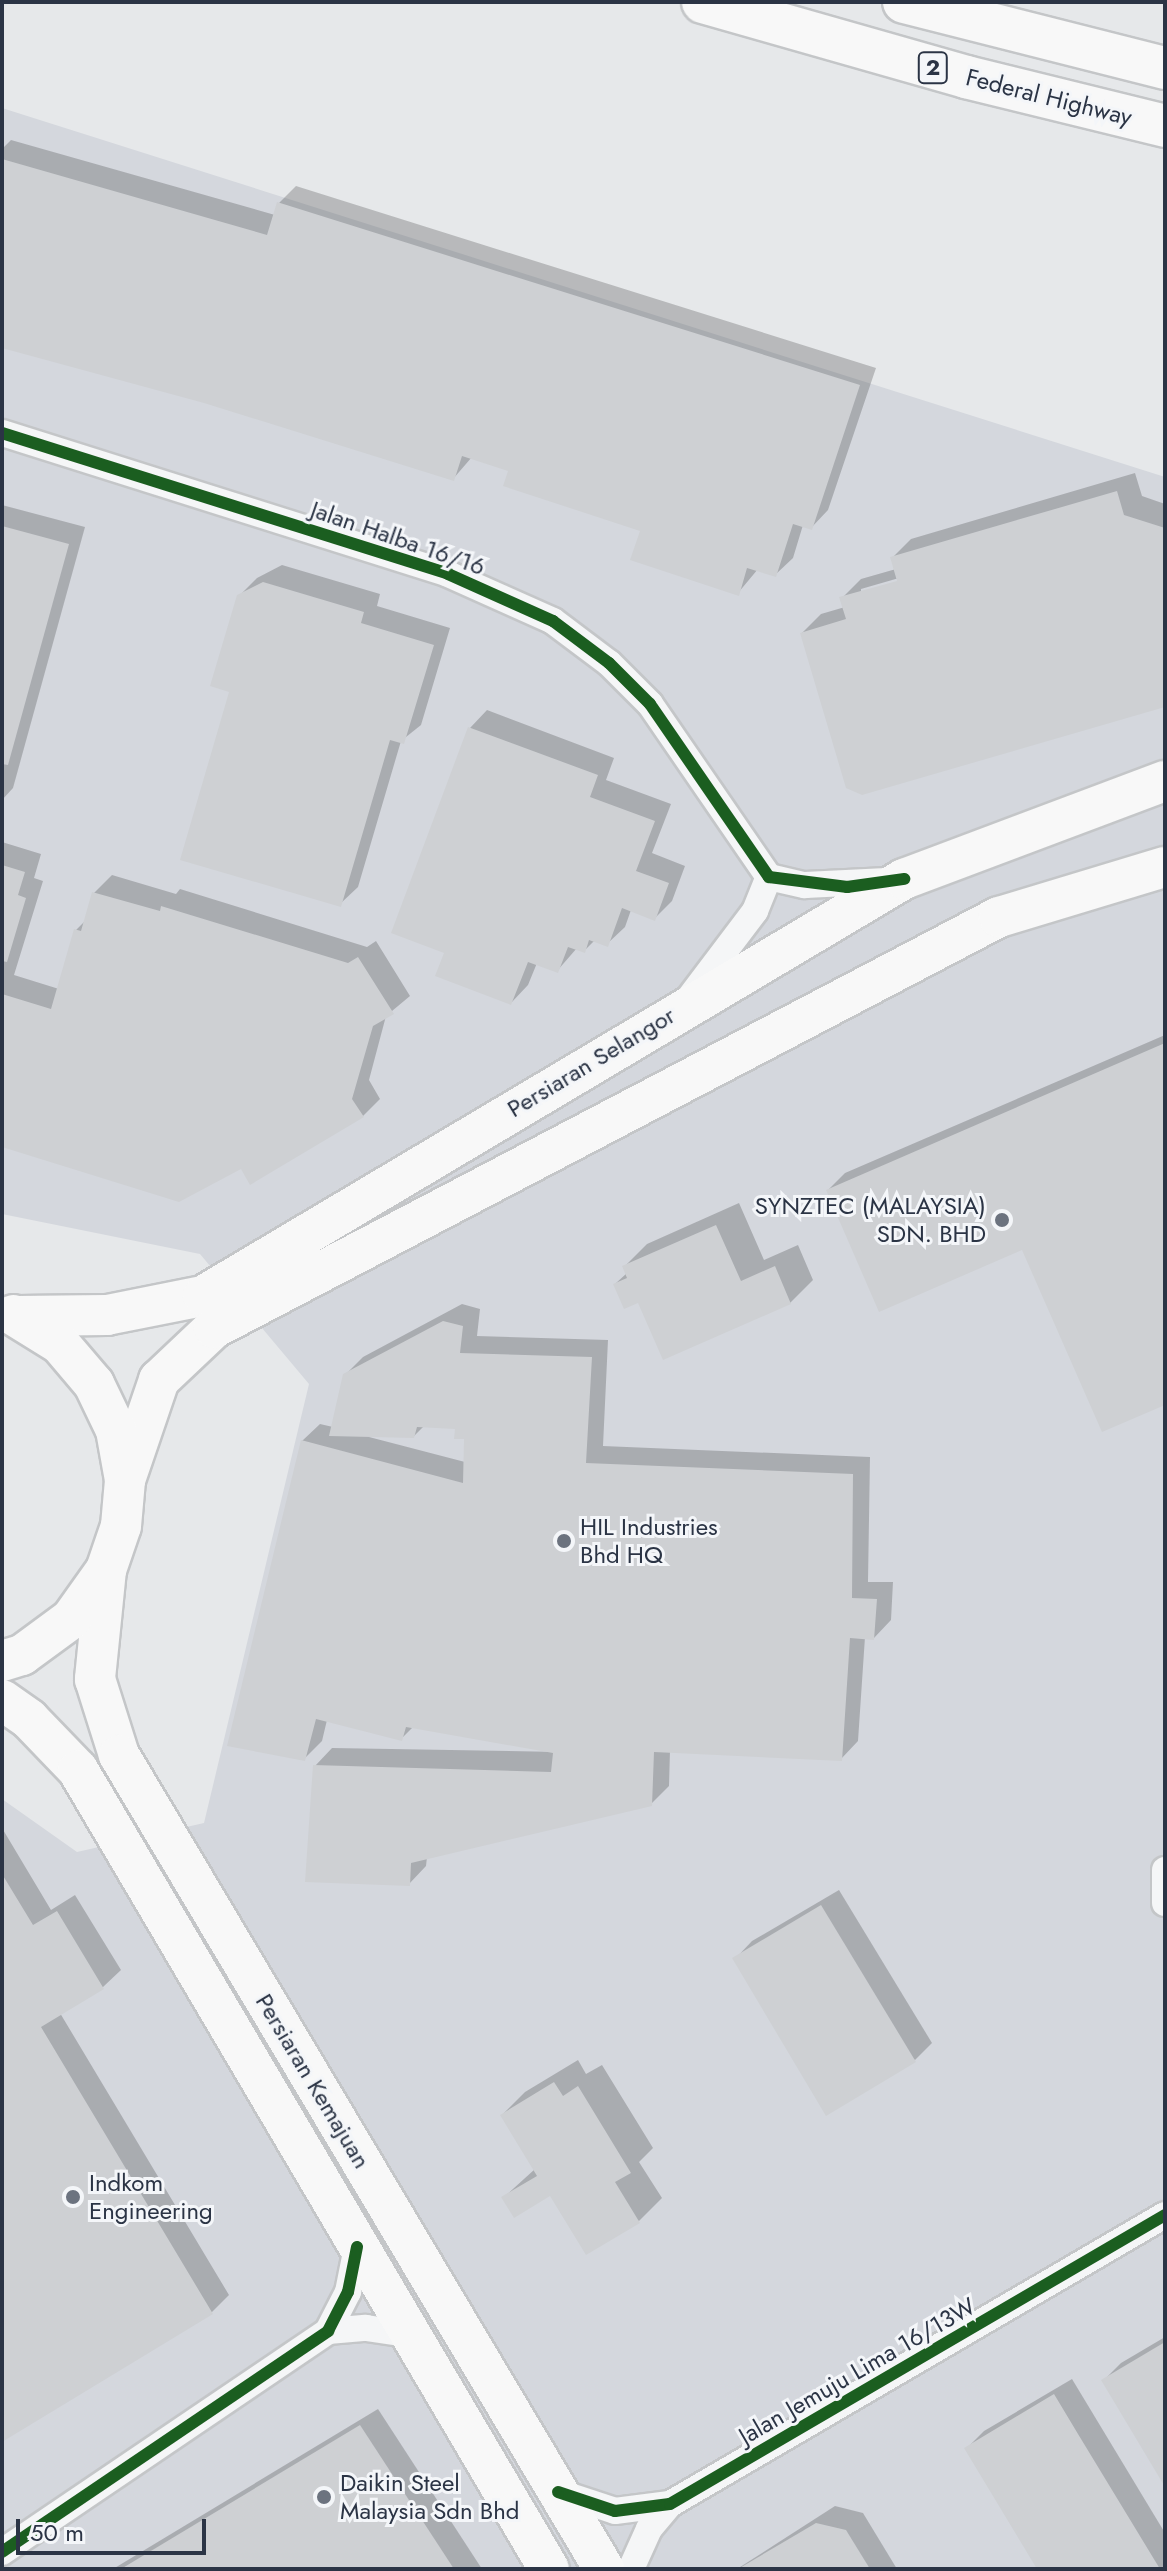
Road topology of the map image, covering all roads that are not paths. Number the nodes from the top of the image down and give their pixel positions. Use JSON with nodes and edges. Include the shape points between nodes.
{"nodes":[{"id":1,"x":703,"y":2,"type":"edge"},
{"id":2,"x":904,"y":2,"type":"edge"},
{"id":3,"x":1165,"y":68,"type":"edge"},
{"id":4,"x":1165,"y":126,"type":"edge"},
{"id":5,"x":2,"y":433,"type":"edge"},
{"id":6,"x":1165,"y":781,"type":"edge"},
{"id":7,"x":1165,"y":867,"type":"edge"},
{"id":8,"x":769,"y":877,"type":"junction"},
{"id":9,"x":904,"y":879,"type":"junction"},
{"id":10,"x":682,"y":1007,"type":"junction"},
{"id":11,"x":10,"y":1313,"type":"edge"},
{"id":12,"x":125,"y":1480,"type":"junction"},
{"id":13,"x":106,"y":1570,"type":"junction"},
{"id":14,"x":2,"y":1661,"type":"edge"},
{"id":15,"x":2,"y":1700,"type":"edge"},
{"id":16,"x":1165,"y":1870,"type":"edge"},
{"id":17,"x":1165,"y":1903,"type":"edge"},
{"id":18,"x":1165,"y":2215,"type":"edge"},
{"id":19,"x":357,"y":2247,"type":"junction"},
{"id":20,"x":328,"y":2331,"type":"junction"},
{"id":21,"x":407,"y":2334,"type":"junction"},
{"id":22,"x":558,"y":2492,"type":"junction"},
{"id":23,"x":670,"y":2504,"type":"junction"},
{"id":24,"x":2,"y":2552,"type":"edge"},
{"id":25,"x":549,"y":2569,"type":"edge"},
{"id":26,"x":604,"y":2569,"type":"edge"},
{"id":27,"x":631,"y":2569,"type":"edge"}],
"edges":[{"from":1,"to":4,"type":"highway","name":"Federal Highway","number":"2","via":[[966,77]]},
{"from":2,"to":3,"type":"highway","number":"2"},
{"from":5,"to":8,"type":"street","name":"Jalan Halba 16/16","via":[[448,574],[553,621],[609,663],[650,704]]},
{"from":6,"to":9,"type":"main road","name":"Persiaran Selangor"},
{"from":7,"to":12,"type":"main road","via":[[999,917],[214,1328],[159,1380]]},
{"from":8,"to":9,"type":"street","via":[[847,887]]},
{"from":8,"to":10,"type":"street","via":[[739,936]]},
{"from":9,"to":10,"type":"main road","name":"Persiaran Selangor"},
{"from":10,"to":11,"type":"main road","name":"Persiaran Selangor","via":[[203,1296],[107,1315]]},
{"from":11,"to":12,"type":"main road","via":[[60,1344],[94,1384],[116,1430]]},
{"from":12,"to":13,"type":"main road","via":[[121,1526]]},
{"from":13,"to":14,"type":"main road","via":[[71,1619],[22,1655]]},
{"from":13,"to":22,"type":"main road","name":"Persiaran Kemajuan","via":[[95,1679],[119,1755]]},
{"from":15,"to":19,"type":"main road","name":"Persiaran Kemajuan","via":[[78,1770]]},
{"from":16,"to":17,"type":"street"},
{"from":18,"to":23,"type":"street","name":"Jalan Jemuju Lima 16/13W"},
{"from":19,"to":20,"type":"street","via":[[348,2292]]},
{"from":19,"to":21,"type":"main road","name":"Persiaran Kemajuan"},
{"from":20,"to":21,"type":"street","via":[[366,2328]]},
{"from":20,"to":24,"type":"street"},
{"from":21,"to":25,"type":"main road","name":"Persiaran Kemajuan"},
{"from":22,"to":23,"type":"street","name":"Jalan Jemuju Lima 16/13W","via":[[615,2511]]},
{"from":22,"to":26,"type":"main road","name":"Persiaran Kemajuan"},
{"from":23,"to":27,"type":"street","name":"Jalan Jemuju Lima 16/13W","via":[[649,2529]]}]}
